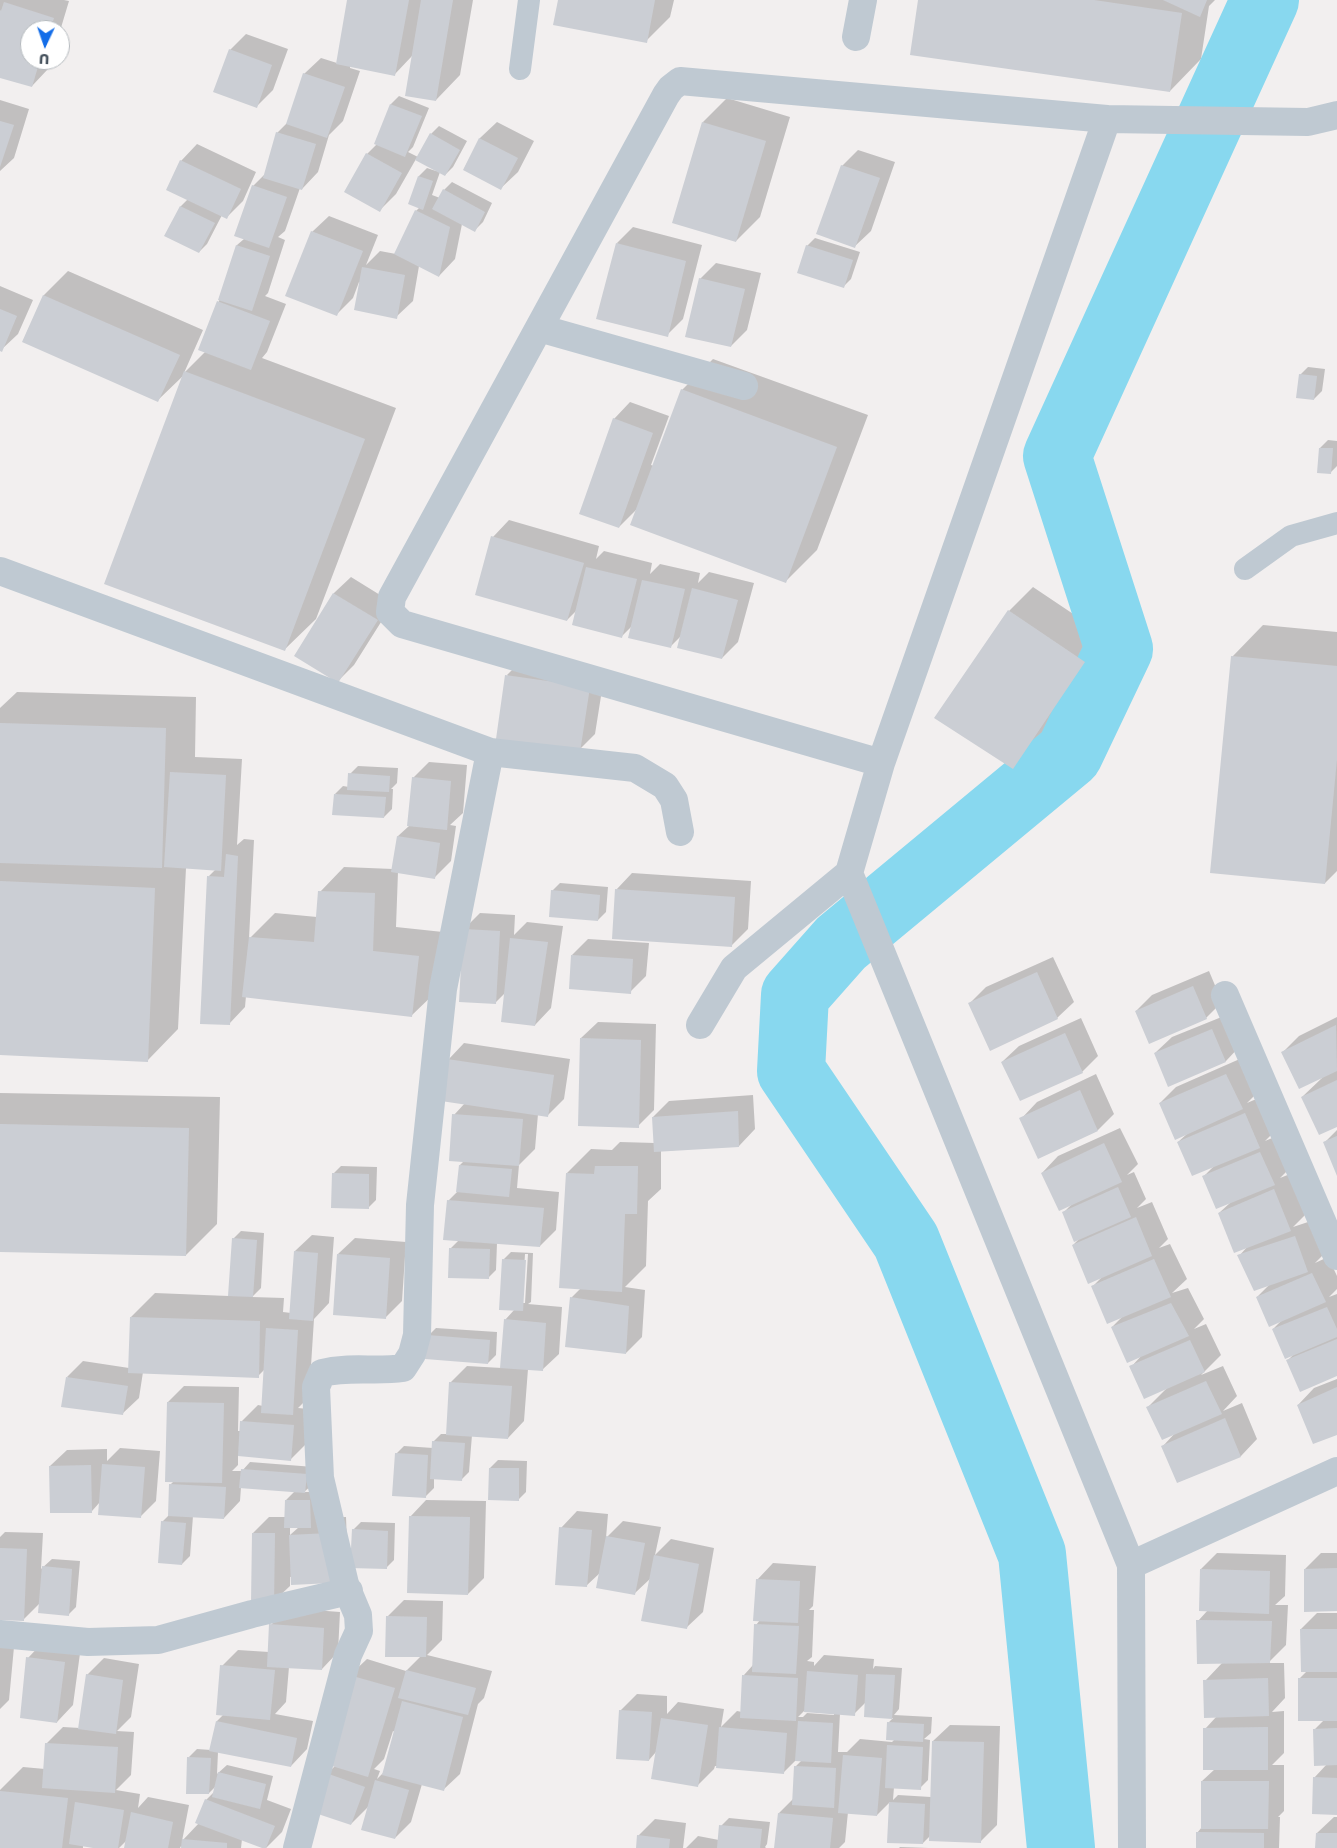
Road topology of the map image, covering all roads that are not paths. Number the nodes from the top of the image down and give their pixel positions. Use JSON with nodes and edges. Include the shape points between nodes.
{"nodes":[{"id":1,"x":529,"y":0,"type":"edge"},
{"id":2,"x":863,"y":0,"type":"edge"},
{"id":3,"x":856,"y":37,"type":"dead end"},
{"id":4,"x":520,"y":69,"type":"dead end"},
{"id":5,"x":1337,"y":114,"type":"edge"},
{"id":6,"x":1107,"y":119,"type":"junction"},
{"id":7,"x":539,"y":328,"type":"junction"},
{"id":8,"x":744,"y":386,"type":"dead end"},
{"id":9,"x":1336,"y":527,"type":"edge"},
{"id":10,"x":1245,"y":569,"type":"dead end"},
{"id":11,"x":0,"y":571,"type":"edge"},
{"id":12,"x":490,"y":752,"type":"junction"},
{"id":13,"x":881,"y":763,"type":"junction"},
{"id":14,"x":680,"y":832,"type":"dead end"},
{"id":15,"x":853,"y":883,"type":"junction"},
{"id":16,"x":1226,"y":996,"type":"dead end"},
{"id":17,"x":700,"y":1025,"type":"dead end"},
{"id":18,"x":1337,"y":1256,"type":"edge"},
{"id":19,"x":1337,"y":1471,"type":"edge"},
{"id":20,"x":1131,"y":1565,"type":"junction"},
{"id":21,"x":349,"y":1591,"type":"junction"},
{"id":22,"x":0,"y":1634,"type":"edge"},
{"id":23,"x":297,"y":1848,"type":"edge"},
{"id":24,"x":1132,"y":1848,"type":"edge"}],
"edges":[{"from":1,"to":4,"type":"lane"},
{"from":2,"to":3,"type":"street"},
{"from":5,"to":6,"type":"street","via":[[1308,122]]},
{"from":6,"to":7,"type":"street","via":[[680,81],[666,96]]},
{"from":6,"to":13,"type":"street"},
{"from":7,"to":8,"type":"street"},
{"from":7,"to":13,"type":"street","via":[[392,597],[390,612],[402,624]]},
{"from":9,"to":10,"type":"lane","via":[[1291,536]]},
{"from":11,"to":12,"type":"street"},
{"from":12,"to":14,"type":"street","via":[[635,768],[665,786],[674,800]]},
{"from":12,"to":21,"type":"street","via":[[443,989],[420,1205],[417,1335],[412,1354],[404,1368],[384,1371],[336,1369],[322,1373],[316,1387],[320,1478]]},
{"from":13,"to":15,"type":"street"},
{"from":15,"to":17,"type":"street","via":[[734,968]]},
{"from":15,"to":20,"type":"street"},
{"from":16,"to":18,"type":"street"},
{"from":19,"to":20,"type":"street"},
{"from":20,"to":24,"type":"street"},
{"from":21,"to":22,"type":"street","via":[[158,1640],[88,1642]]},
{"from":21,"to":23,"type":"street","via":[[358,1614],[359,1632],[348,1655]]}]}
